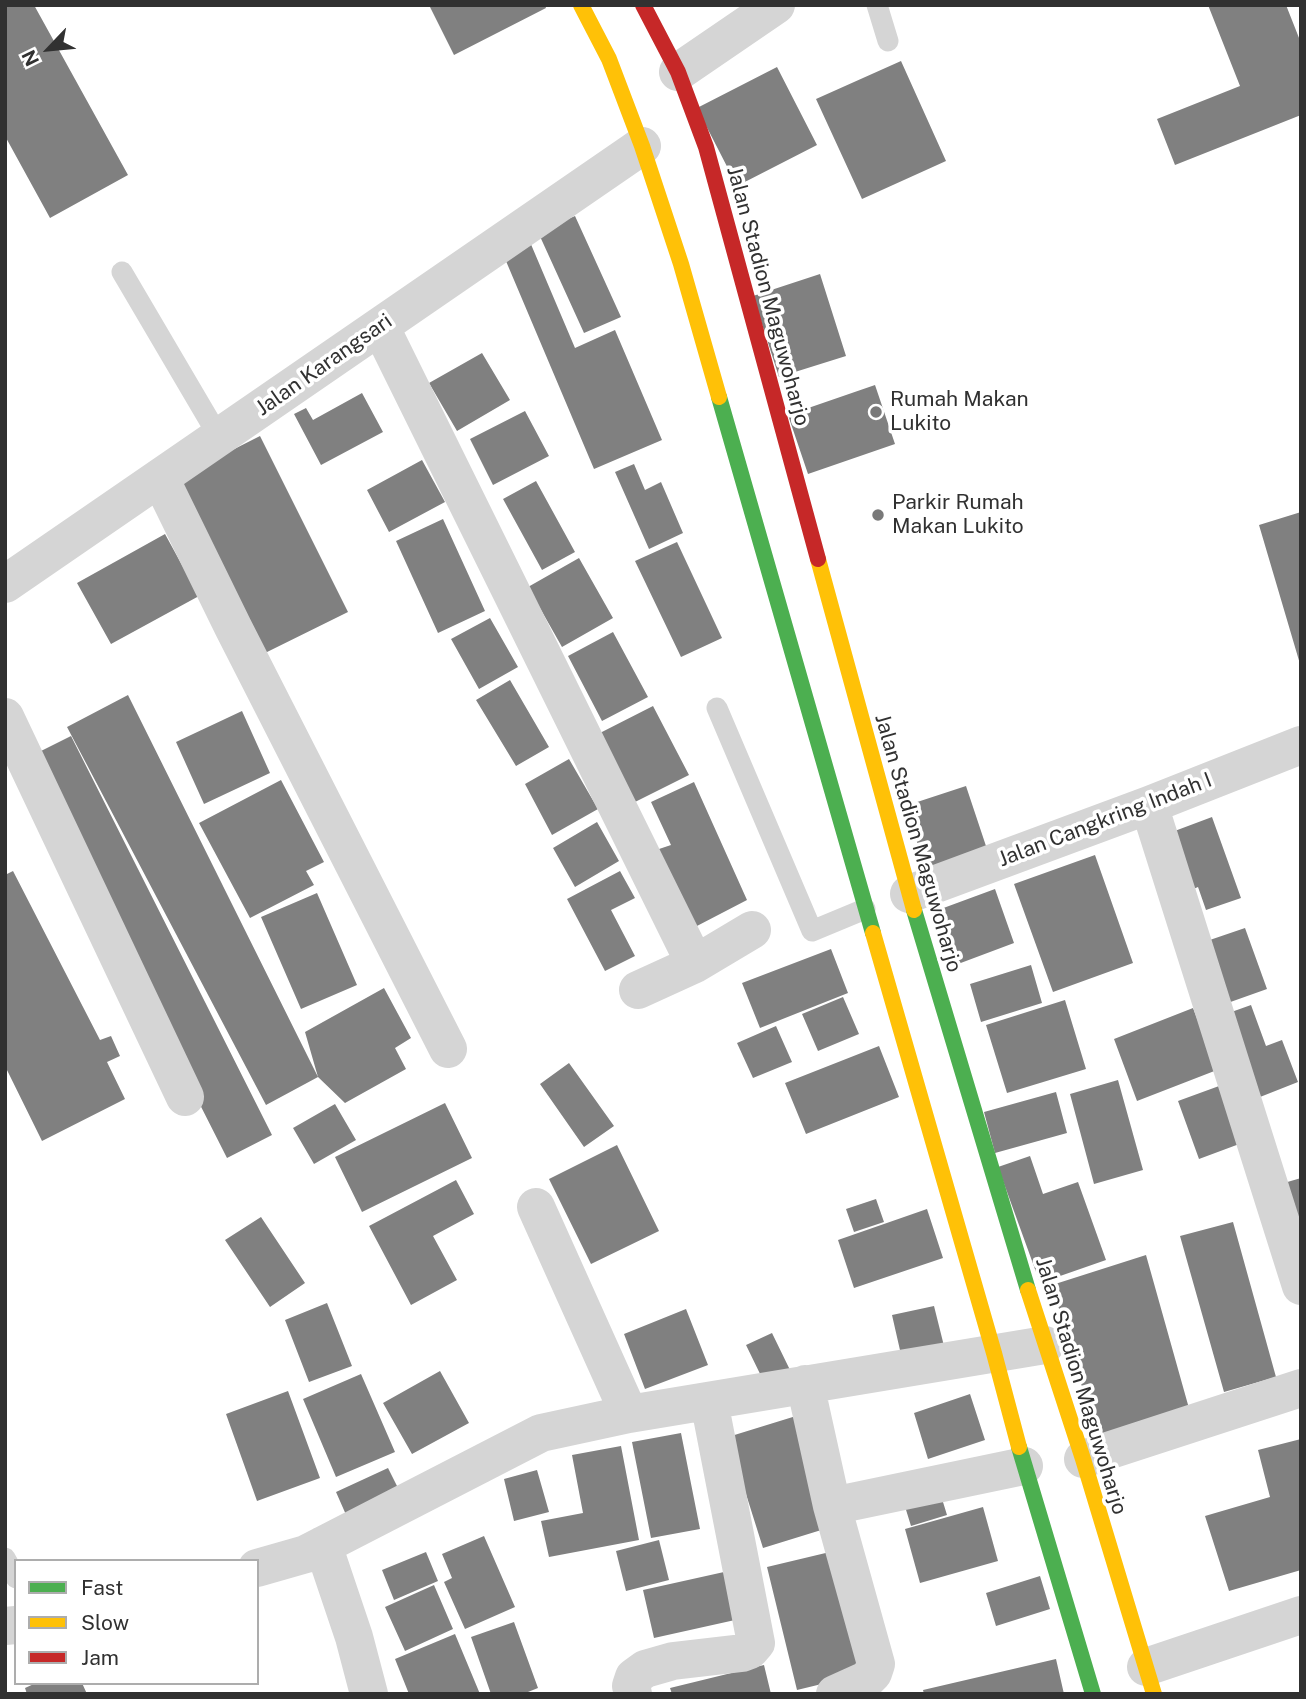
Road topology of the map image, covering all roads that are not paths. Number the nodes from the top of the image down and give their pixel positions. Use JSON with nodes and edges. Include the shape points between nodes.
{"nodes":[{"id":1,"x":581,"y":5,"type":"edge"},
{"id":2,"x":643,"y":5,"type":"edge"},
{"id":3,"x":776,"y":5,"type":"edge"},
{"id":4,"x":877,"y":5,"type":"edge"},
{"id":5,"x":888,"y":41,"type":"dead end"},
{"id":6,"x":678,"y":72,"type":"junction"},
{"id":7,"x":642,"y":146,"type":"junction"},
{"id":8,"x":122,"y":272,"type":"dead end"},
{"id":9,"x":380,"y":326,"type":"junction"},
{"id":10,"x":219,"y":438,"type":"junction"},
{"id":11,"x":160,"y":478,"type":"junction"},
{"id":12,"x":5,"y":584,"type":"edge"},
{"id":13,"x":718,"y":708,"type":"dead end"},
{"id":14,"x":5,"y":717,"type":"edge"},
{"id":15,"x":1301,"y":745,"type":"edge"},
{"id":16,"x":1149,"y":805,"type":"junction"},
{"id":17,"x":909,"y":894,"type":"junction"},
{"id":18,"x":865,"y":909,"type":"junction"},
{"id":19,"x":752,"y":930,"type":"dead end"},
{"id":20,"x":695,"y":964,"type":"junction"},
{"id":21,"x":638,"y":990,"type":"dead end"},
{"id":22,"x":448,"y":1049,"type":"dead end"},
{"id":23,"x":185,"y":1097,"type":"dead end"},
{"id":24,"x":536,"y":1207,"type":"dead end"},
{"id":25,"x":1301,"y":1286,"type":"edge"},
{"id":26,"x":1045,"y":1345,"type":"junction"},
{"id":27,"x":994,"y":1353,"type":"junction"},
{"id":28,"x":805,"y":1384,"type":"junction"},
{"id":29,"x":1301,"y":1388,"type":"edge"},
{"id":30,"x":709,"y":1401,"type":"junction"},
{"id":31,"x":629,"y":1413,"type":"junction"},
{"id":32,"x":1083,"y":1459,"type":"junction"},
{"id":33,"x":1024,"y":1466,"type":"junction"},
{"id":34,"x":832,"y":1506,"type":"junction"},
{"id":35,"x":323,"y":1545,"type":"junction"},
{"id":36,"x":5,"y":1558,"type":"edge"},
{"id":37,"x":259,"y":1567,"type":"edge"},
{"id":38,"x":14,"y":1574,"type":"edge"},
{"id":39,"x":1301,"y":1615,"type":"edge"},
{"id":40,"x":1150,"y":1681,"type":"edge"},
{"id":41,"x":369,"y":1694,"type":"edge"},
{"id":42,"x":633,"y":1694,"type":"edge"},
{"id":43,"x":835,"y":1694,"type":"edge"},
{"id":44,"x":1093,"y":1694,"type":"edge"}],
"edges":[{"from":1,"to":7,"type":"main road"},
{"from":2,"to":6,"type":"main road","name":"Jalan Stadion Maguwoharjo"},
{"from":3,"to":6,"type":"street"},
{"from":4,"to":5,"type":"lane"},
{"from":6,"to":17,"type":"main road","name":"Jalan Stadion Maguwoharjo","via":[[706,147],[745,317]]},
{"from":7,"to":9,"type":"street","name":"Jalan Karangsari"},
{"from":7,"to":18,"type":"main road","via":[[705,327]]},
{"from":8,"to":10,"type":"lane"},
{"from":9,"to":10,"type":"street","name":"Jalan Karangsari"},
{"from":9,"to":20,"type":"street"},
{"from":10,"to":11,"type":"street","name":"Jalan Karangsari"},
{"from":11,"to":12,"type":"street","name":"Jalan Karangsari"},
{"from":11,"to":22,"type":"street"},
{"from":13,"to":18,"type":"lane","via":[[812,931]]},
{"from":14,"to":23,"type":"street"},
{"from":15,"to":16,"type":"street","name":"Jalan Cangkring Indah I"},
{"from":16,"to":17,"type":"street","name":"Jalan Cangkring Indah I"},
{"from":16,"to":25,"type":"street"},
{"from":17,"to":26,"type":"main road","name":"Jalan Stadion Maguwoharjo"},
{"from":18,"to":27,"type":"main road"},
{"from":19,"to":20,"type":"street"},
{"from":20,"to":21,"type":"street"},
{"from":24,"to":31,"type":"street"},
{"from":26,"to":27,"type":"street"},
{"from":26,"to":32,"type":"main road","name":"Jalan Stadion Maguwoharjo"},
{"from":27,"to":28,"type":"street"},
{"from":27,"to":33,"type":"main road"},
{"from":28,"to":30,"type":"street"},
{"from":28,"to":34,"type":"street"},
{"from":29,"to":32,"type":"street"},
{"from":30,"to":31,"type":"street"},
{"from":30,"to":42,"type":"street","via":[[756,1643],[742,1653],[645,1669],[634,1677]]},
{"from":31,"to":35,"type":"street","via":[[541,1433]]},
{"from":32,"to":40,"type":"main road","name":"Jalan Stadion Maguwoharjo"},
{"from":33,"to":34,"type":"street"},
{"from":33,"to":44,"type":"main road"},
{"from":34,"to":43,"type":"street","via":[[876,1664],[866,1681]]},
{"from":35,"to":37,"type":"street"},
{"from":35,"to":41,"type":"street"},
{"from":36,"to":38,"type":"lane"},
{"from":39,"to":40,"type":"street"}]}
